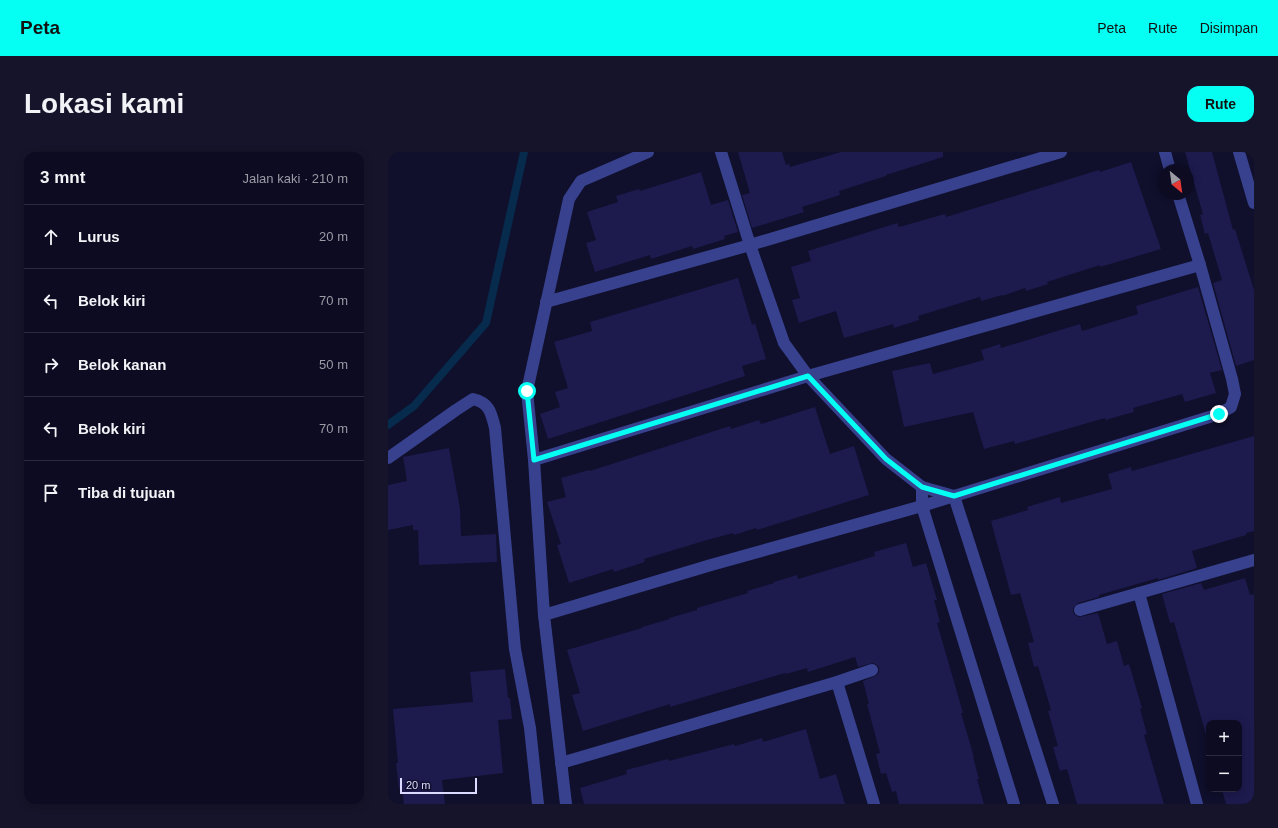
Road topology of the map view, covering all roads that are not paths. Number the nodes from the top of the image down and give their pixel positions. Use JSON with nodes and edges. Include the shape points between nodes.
{"nodes":[{"id":1,"x":648,"y":152,"type":"edge"},
{"id":2,"x":721,"y":152,"type":"edge"},
{"id":3,"x":1061,"y":152,"type":"edge"},
{"id":4,"x":1165,"y":152,"type":"edge"},
{"id":5,"x":1242,"y":153,"type":"edge"},
{"id":6,"x":1168,"y":164,"type":"edge"},
{"id":7,"x":1180,"y":200,"type":"edge"},
{"id":8,"x":1254,"y":203,"type":"edge"},
{"id":9,"x":750,"y":245,"type":"junction"},
{"id":10,"x":1200,"y":265,"type":"junction"},
{"id":11,"x":546,"y":302,"type":"junction"},
{"id":12,"x":808,"y":376,"type":"junction"},
{"id":13,"x":388,"y":458,"type":"edge"},
{"id":14,"x":534,"y":460,"type":"junction"},
{"id":15,"x":922,"y":487,"type":"junction"},
{"id":16,"x":954,"y":496,"type":"junction"},
{"id":17,"x":922,"y":506,"type":"junction"},
{"id":18,"x":1254,"y":560,"type":"edge"},
{"id":19,"x":1139,"y":593,"type":"junction"},
{"id":20,"x":1080,"y":610,"type":"dead end"},
{"id":21,"x":544,"y":615,"type":"junction"},
{"id":22,"x":872,"y":670,"type":"dead end"},
{"id":23,"x":837,"y":682,"type":"junction"},
{"id":24,"x":561,"y":763,"type":"junction"},
{"id":25,"x":538,"y":804,"type":"edge"},
{"id":26,"x":566,"y":804,"type":"edge"},
{"id":27,"x":874,"y":804,"type":"edge"},
{"id":28,"x":1014,"y":804,"type":"edge"},
{"id":29,"x":1053,"y":804,"type":"edge"},
{"id":30,"x":1197,"y":804,"type":"edge"}],
"edges":[{"from":1,"to":11,"type":"street","via":[[581,181],[569,199]]},
{"from":2,"to":9,"type":"street"},
{"from":3,"to":9,"type":"street"},
{"from":4,"to":6,"type":"street"},
{"from":5,"to":8,"type":"street"},
{"from":7,"to":10,"type":"street"},
{"from":9,"to":11,"type":"street"},
{"from":9,"to":12,"type":"street","via":[[784,343]]},
{"from":10,"to":12,"type":"street"},
{"from":10,"to":16,"type":"street","via":[[1235,394],[1231,407],[1219,414]]},
{"from":11,"to":14,"type":"street","via":[[527,391]]},
{"from":12,"to":14,"type":"street"},
{"from":12,"to":15,"type":"street","via":[[886,459]]},
{"from":13,"to":25,"type":"street","via":[[473,399],[482,401],[490,411],[495,428],[515,649],[530,728]]},
{"from":14,"to":21,"type":"street"},
{"from":15,"to":16,"type":"street"},
{"from":15,"to":17,"type":"street"},
{"from":16,"to":17,"type":"street"},
{"from":16,"to":29,"type":"street"},
{"from":17,"to":21,"type":"street"},
{"from":17,"to":28,"type":"street"},
{"from":18,"to":19,"type":"street"},
{"from":19,"to":20,"type":"street"},
{"from":19,"to":30,"type":"street"},
{"from":21,"to":24,"type":"street"},
{"from":22,"to":23,"type":"street"},
{"from":23,"to":24,"type":"street"},
{"from":23,"to":27,"type":"street"},
{"from":24,"to":26,"type":"street"}]}
